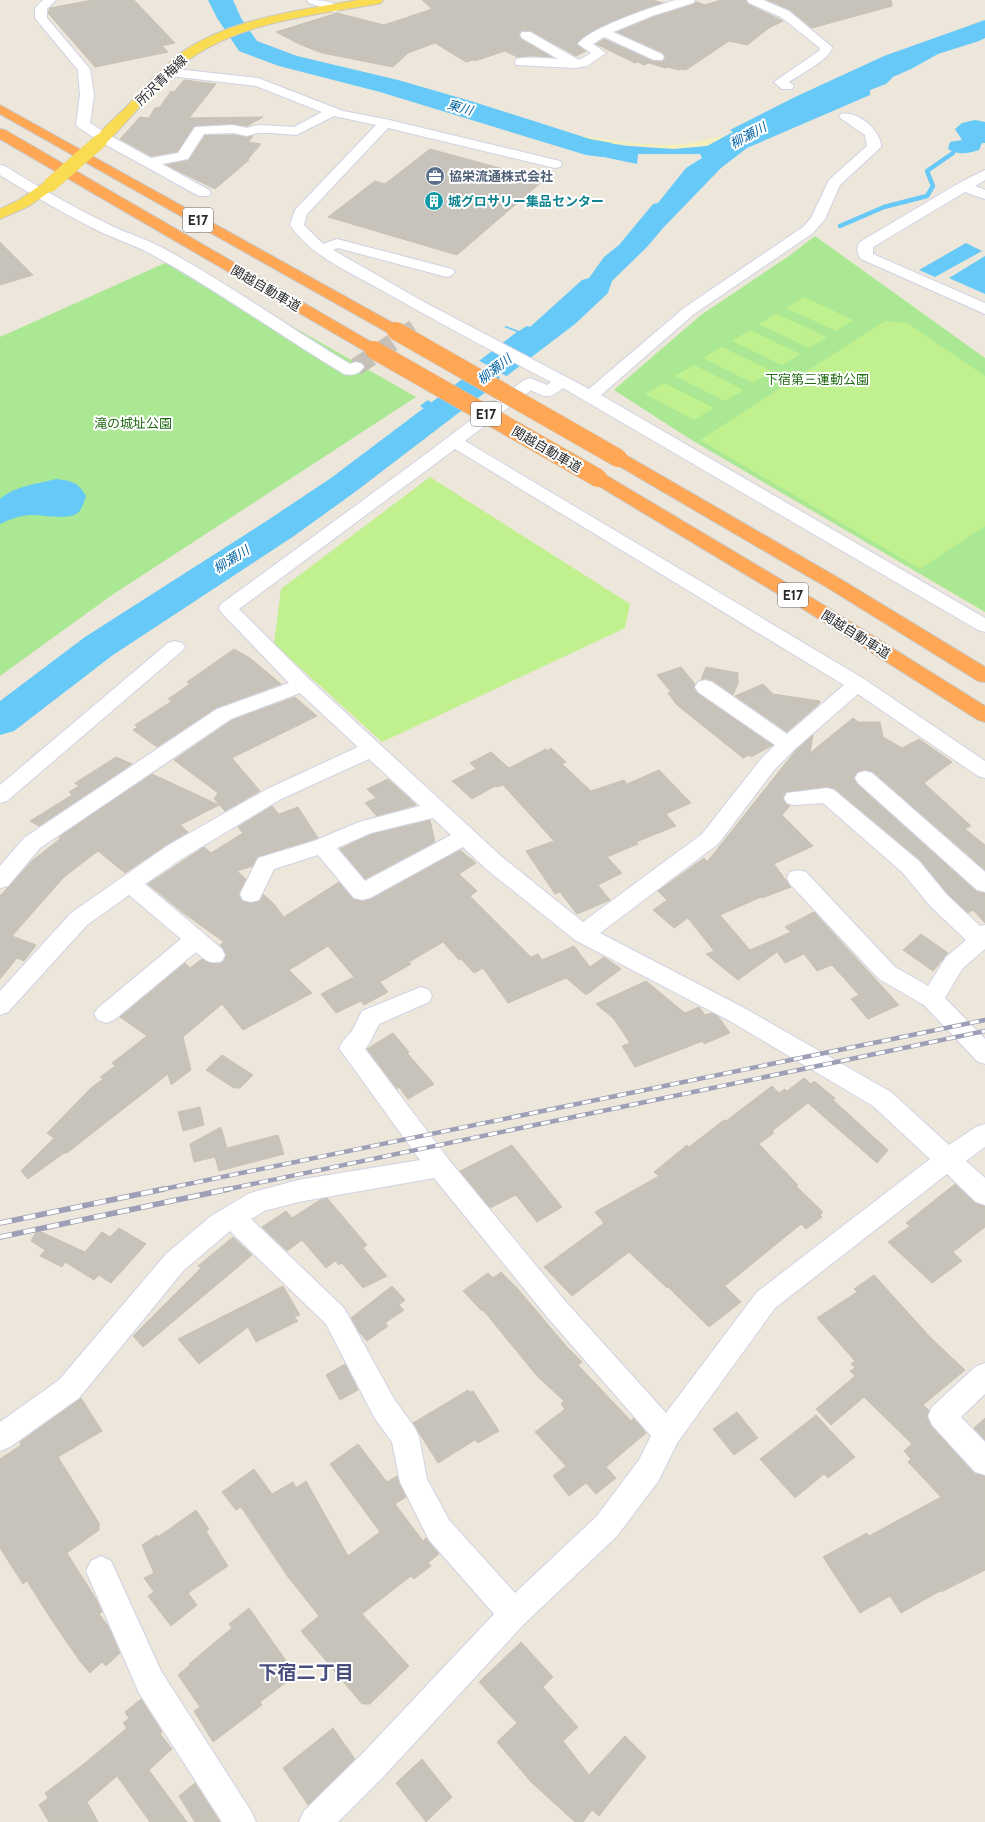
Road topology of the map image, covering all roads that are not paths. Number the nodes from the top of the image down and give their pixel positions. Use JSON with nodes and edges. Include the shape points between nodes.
{"nodes":[{"id":1,"x":50,"y":0,"type":"edge"},
{"id":2,"x":313,"y":0,"type":"edge"},
{"id":3,"x":377,"y":0,"type":"edge"},
{"id":4,"x":689,"y":0,"type":"edge"},
{"id":5,"x":753,"y":0,"type":"edge"},
{"id":6,"x":334,"y":8,"type":"junction"},
{"id":7,"x":602,"y":32,"type":"junction"},
{"id":8,"x":526,"y":35,"type":"dead end"},
{"id":9,"x":658,"y":57,"type":"dead end"},
{"id":10,"x":521,"y":62,"type":"dead end"},
{"id":11,"x":575,"y":64,"type":"junction"},
{"id":12,"x":167,"y":72,"type":"junction"},
{"id":13,"x":787,"y":86,"type":"dead end"},
{"id":14,"x":0,"y":109,"type":"edge"},
{"id":15,"x":332,"y":112,"type":"junction"},
{"id":16,"x":846,"y":117,"type":"dead end"},
{"id":17,"x":385,"y":123,"type":"junction"},
{"id":18,"x":0,"y":133,"type":"edge"},
{"id":19,"x":102,"y":140,"type":"junction"},
{"id":20,"x":148,"y":163,"type":"junction"},
{"id":21,"x":555,"y":164,"type":"dead end"},
{"id":22,"x":0,"y":169,"type":"edge"},
{"id":23,"x":985,"y":174,"type":"edge"},
{"id":24,"x":964,"y":186,"type":"junction"},
{"id":25,"x":45,"y":189,"type":"junction"},
{"id":26,"x":204,"y":193,"type":"dead end"},
{"id":27,"x":985,"y":195,"type":"edge"},
{"id":28,"x":0,"y":215,"type":"edge"},
{"id":29,"x":321,"y":250,"type":"junction"},
{"id":30,"x":448,"y":272,"type":"dead end"},
{"id":31,"x":985,"y":308,"type":"edge"},
{"id":32,"x":356,"y":366,"type":"tunnel mouth"},
{"id":33,"x":555,"y":378,"type":"junction"},
{"id":34,"x":590,"y":396,"type":"junction"},
{"id":35,"x":454,"y":441,"type":"junction"},
{"id":36,"x":985,"y":626,"type":"edge"},
{"id":37,"x":175,"y":647,"type":"dead end"},
{"id":38,"x":985,"y":676,"type":"edge"},
{"id":39,"x":857,"y":684,"type":"junction"},
{"id":40,"x":303,"y":685,"type":"junction"},
{"id":41,"x":705,"y":687,"type":"dead end"},
{"id":42,"x":985,"y":715,"type":"edge"},
{"id":43,"x":788,"y":744,"type":"junction"},
{"id":44,"x":372,"y":749,"type":"junction"},
{"id":45,"x":985,"y":771,"type":"edge"},
{"id":46,"x":865,"y":778,"type":"dead end"},
{"id":47,"x":0,"y":796,"type":"edge"},
{"id":48,"x":794,"y":798,"type":"dead end"},
{"id":49,"x":437,"y":810,"type":"junction"},
{"id":50,"x":466,"y":836,"type":"junction"},
{"id":51,"x":322,"y":846,"type":"junction"},
{"id":52,"x":798,"y":878,"type":"dead end"},
{"id":53,"x":0,"y":880,"type":"edge"},
{"id":54,"x":130,"y":883,"type":"junction"},
{"id":55,"x":985,"y":884,"type":"edge"},
{"id":56,"x":251,"y":894,"type":"dead end"},
{"id":57,"x":583,"y":934,"type":"junction"},
{"id":58,"x":983,"y":936,"type":"edge"},
{"id":59,"x":196,"y":939,"type":"junction"},
{"id":60,"x":214,"y":955,"type":"dead end"},
{"id":61,"x":421,"y":996,"type":"dead end"},
{"id":62,"x":932,"y":999,"type":"junction"},
{"id":63,"x":0,"y":1006,"type":"edge"},
{"id":64,"x":106,"y":1014,"type":"dead end"},
{"id":65,"x":985,"y":1054,"type":"edge"},
{"id":66,"x":985,"y":1134,"type":"edge"},
{"id":67,"x":947,"y":1160,"type":"junction"},
{"id":68,"x":440,"y":1167,"type":"junction"},
{"id":69,"x":985,"y":1194,"type":"edge"},
{"id":70,"x":232,"y":1217,"type":"junction"},
{"id":71,"x":985,"y":1376,"type":"edge"},
{"id":72,"x":667,"y":1434,"type":"junction"},
{"id":73,"x":0,"y":1438,"type":"edge"},
{"id":74,"x":985,"y":1462,"type":"edge"},
{"id":75,"x":101,"y":1571,"type":"dead end"},
{"id":76,"x":514,"y":1614,"type":"junction"},
{"id":77,"x":240,"y":1822,"type":"edge"},
{"id":78,"x":315,"y":1822,"type":"edge"}],
"edges":[{"from":1,"to":19,"type":"street","via":[[41,8],[41,18],[84,69],[87,95],[83,124]]},
{"from":2,"to":6,"type":"street"},
{"from":3,"to":6,"type":"main road","name":"所沢青梅線"},
{"from":4,"to":7,"type":"street","via":[[646,12]]},
{"from":5,"to":13,"type":"street","via":[[785,14],[826,47],[823,54],[780,82]]},
{"from":6,"to":12,"type":"main road","name":"所沢青梅線","via":[[259,24],[214,40],[188,54]]},
{"from":7,"to":9,"type":"street"},
{"from":7,"to":11,"type":"street","via":[[584,44],[600,53]]},
{"from":8,"to":11,"type":"street"},
{"from":10,"to":11,"type":"street"},
{"from":12,"to":15,"type":"street","via":[[258,82]]},
{"from":12,"to":19,"type":"main road","name":"所沢青梅線"},
{"from":14,"to":38,"type":"highway","name":"関越自動車道","number":"E17","bridge":true,"via":[[618,458]]},
{"from":15,"to":17,"type":"street"},
{"from":15,"to":20,"type":"street","via":[[296,131],[200,130],[182,156]]},
{"from":16,"to":34,"type":"street","via":[[871,133],[874,147],[834,183],[816,222],[787,245],[689,311]]},
{"from":17,"to":21,"type":"street"},
{"from":17,"to":29,"type":"street","via":[[300,213],[298,224],[305,235]]},
{"from":18,"to":42,"type":"highway","name":"関越自動車道","number":"E17","bridge":true,"via":[[598,478],[810,605]]},
{"from":19,"to":20,"type":"street"},
{"from":19,"to":25,"type":"main road","name":"所沢青梅線","bridge":true},
{"from":20,"to":26,"type":"street"},
{"from":22,"to":25,"type":"street"},
{"from":23,"to":24,"type":"street"},
{"from":24,"to":27,"type":"street"},
{"from":24,"to":31,"type":"street","via":[[865,245],[866,256]]},
{"from":25,"to":28,"type":"main road","name":"所沢青梅線"},
{"from":25,"to":32,"type":"street","via":[[109,230],[155,250],[238,299],[350,371]]},
{"from":29,"to":30,"type":"street","via":[[337,243]]},
{"from":29,"to":33,"type":"street","via":[[434,315]]},
{"from":33,"to":34,"type":"street"},
{"from":33,"to":35,"type":"street","via":[[548,392],[530,382]]},
{"from":34,"to":36,"type":"street"},
{"from":35,"to":39,"type":"street"},
{"from":35,"to":40,"type":"street","via":[[228,608]]},
{"from":37,"to":47,"type":"street"},
{"from":39,"to":43,"type":"street"},
{"from":39,"to":45,"type":"street"},
{"from":40,"to":44,"type":"street"},
{"from":40,"to":53,"type":"street","via":[[224,714],[32,843]]},
{"from":41,"to":43,"type":"street"},
{"from":43,"to":57,"type":"street","via":[[768,764],[710,839]]},
{"from":44,"to":49,"type":"street"},
{"from":44,"to":54,"type":"street","via":[[274,794],[175,852]]},
{"from":46,"to":55,"type":"street"},
{"from":48,"to":58,"type":"street","via":[[827,795],[911,867],[939,901]]},
{"from":49,"to":50,"type":"street"},
{"from":49,"to":51,"type":"street","via":[[366,827]]},
{"from":50,"to":51,"type":"street","via":[[362,892]]},
{"from":50,"to":57,"type":"street","via":[[494,863]]},
{"from":51,"to":56,"type":"street","via":[[266,864]]},
{"from":52,"to":62,"type":"street","via":[[887,973]]},
{"from":54,"to":59,"type":"street"},
{"from":54,"to":63,"type":"street","via":[[79,919]]},
{"from":57,"to":67,"type":"street","via":[[738,1014],[882,1099]]},
{"from":58,"to":62,"type":"street","via":[[954,963]]},
{"from":59,"to":60,"type":"street"},
{"from":59,"to":64,"type":"street"},
{"from":61,"to":68,"type":"street","via":[[370,1018],[361,1037],[351,1048]]},
{"from":62,"to":65,"type":"street"},
{"from":66,"to":67,"type":"street"},
{"from":67,"to":69,"type":"street"},
{"from":67,"to":72,"type":"street","via":[[766,1300]]},
{"from":68,"to":70,"type":"street","via":[[298,1191],[257,1202]]},
{"from":68,"to":72,"type":"street","via":[[557,1310]]},
{"from":70,"to":73,"type":"street","via":[[175,1262],[69,1389]]},
{"from":70,"to":76,"type":"street","via":[[335,1316],[381,1402],[405,1437],[414,1482],[439,1530]]},
{"from":71,"to":74,"type":"street","via":[[942,1416]]},
{"from":72,"to":76,"type":"street","via":[[649,1470],[607,1526]]},
{"from":75,"to":77,"type":"street","via":[[150,1682]]},
{"from":76,"to":78,"type":"street","via":[[374,1764]]}]}
